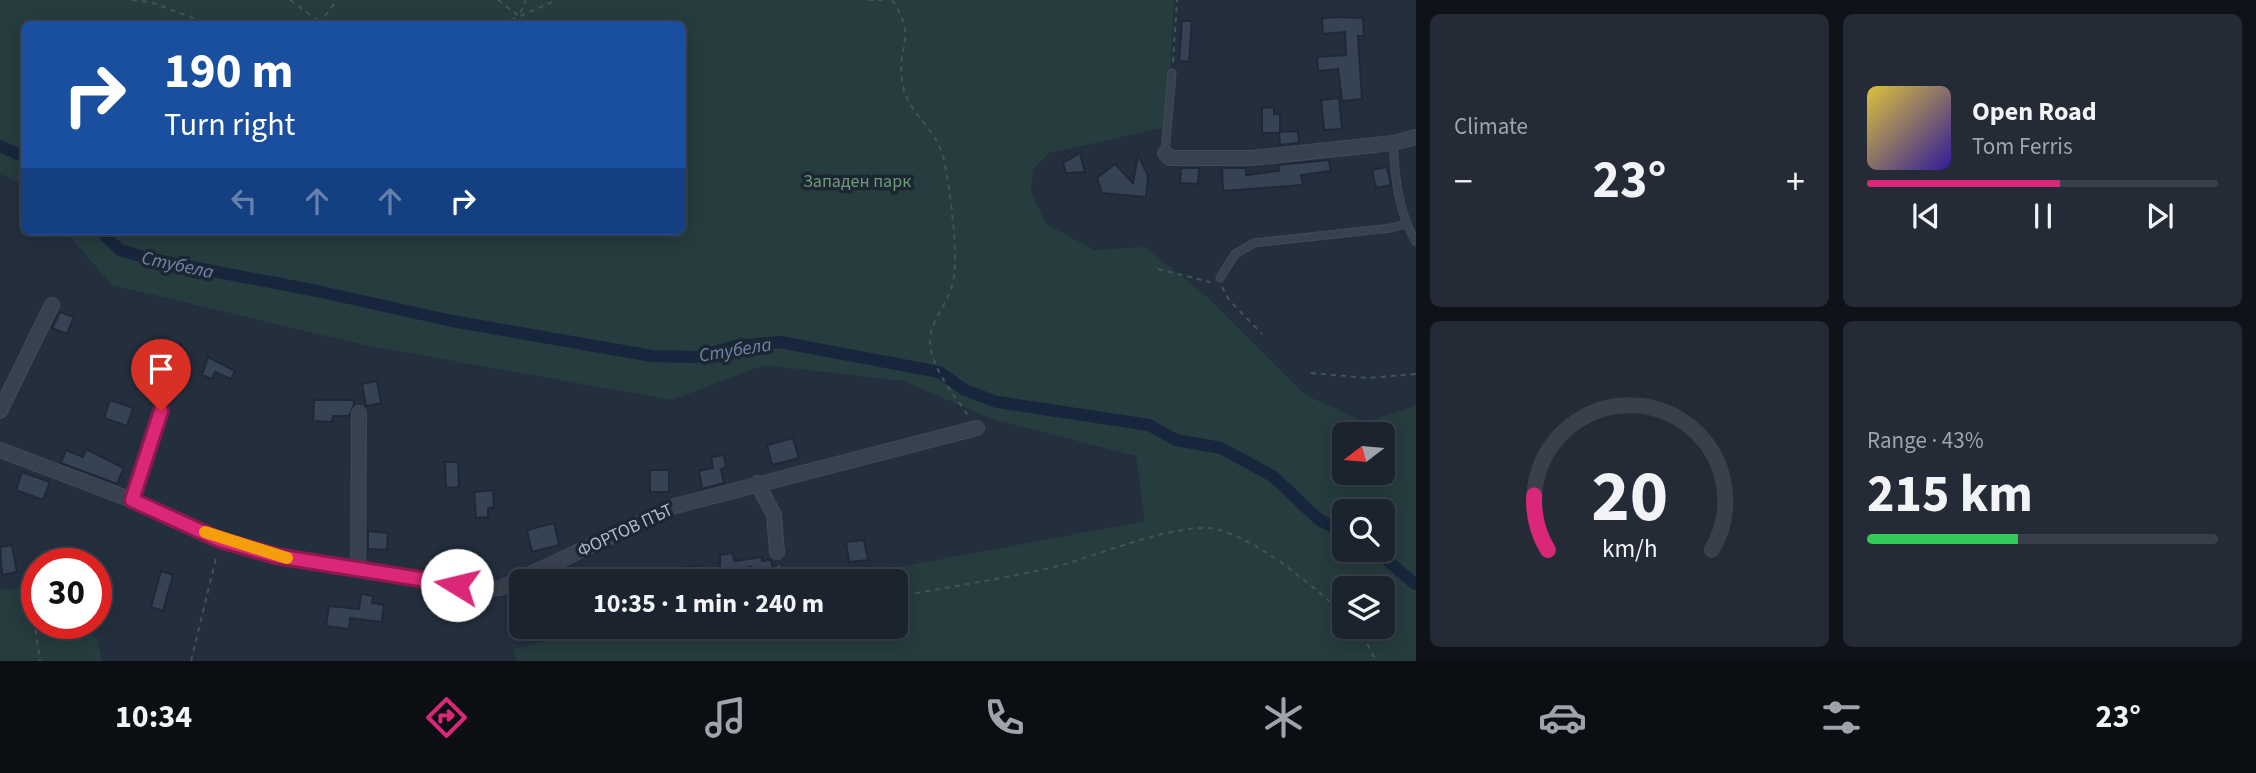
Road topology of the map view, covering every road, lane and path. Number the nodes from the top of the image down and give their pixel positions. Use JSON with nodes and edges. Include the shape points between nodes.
{"nodes":[{"id":1,"x":132,"y":0,"type":"edge"},
{"id":2,"x":290,"y":0,"type":"edge"},
{"id":3,"x":337,"y":0,"type":"edge"},
{"id":4,"x":498,"y":0,"type":"edge"},
{"id":5,"x":526,"y":0,"type":"edge"},
{"id":6,"x":557,"y":0,"type":"edge"},
{"id":7,"x":869,"y":0,"type":"edge"},
{"id":8,"x":882,"y":0,"type":"edge"},
{"id":9,"x":892,"y":0,"type":"edge"},
{"id":10,"x":1177,"y":0,"type":"edge"},
{"id":11,"x":519,"y":16,"type":"junction"},
{"id":12,"x":201,"y":21,"type":"edge"},
{"id":13,"x":317,"y":21,"type":"edge"},
{"id":14,"x":324,"y":21,"type":"edge"},
{"id":15,"x":508,"y":21,"type":"edge"},
{"id":16,"x":1172,"y":73,"type":"joint"},
{"id":17,"x":1416,"y":137,"type":"edge"},
{"id":18,"x":1393,"y":143,"type":"junction"},
{"id":19,"x":1165,"y":153,"type":"joint"},
{"id":20,"x":1405,"y":223,"type":"junction"},
{"id":21,"x":1416,"y":242,"type":"edge"},
{"id":22,"x":1157,"y":269,"type":"dead end"},
{"id":23,"x":1220,"y":278,"type":"junction"},
{"id":24,"x":52,"y":306,"type":"dead end"},
{"id":25,"x":1262,"y":334,"type":"dead end"},
{"id":26,"x":1311,"y":373,"type":"dead end"},
{"id":27,"x":1416,"y":374,"type":"edge"},
{"id":28,"x":0,"y":411,"type":"edge"},
{"id":29,"x":161,"y":411,"type":"dead end"},
{"id":30,"x":359,"y":414,"type":"dead end"},
{"id":31,"x":976,"y":428,"type":"joint"},
{"id":32,"x":0,"y":450,"type":"edge"},
{"id":33,"x":757,"y":483,"type":"junction"},
{"id":34,"x":132,"y":500,"type":"junction"},
{"id":35,"x":220,"y":540,"type":"junction"},
{"id":36,"x":777,"y":552,"type":"joint"},
{"id":37,"x":358,"y":569,"type":"junction"},
{"id":38,"x":779,"y":569,"type":"edge"},
{"id":39,"x":908,"y":595,"type":"edge"},
{"id":40,"x":1332,"y":603,"type":"edge"},
{"id":41,"x":37,"y":639,"type":"edge"},
{"id":42,"x":1365,"y":639,"type":"edge"},
{"id":43,"x":40,"y":661,"type":"edge"},
{"id":44,"x":191,"y":661,"type":"edge"},
{"id":45,"x":1376,"y":661,"type":"edge"}],
"edges":[{"from":1,"to":12,"type":"path"},
{"from":2,"to":13,"type":"path"},
{"from":3,"to":14,"type":"path"},
{"from":4,"to":11,"type":"path"},
{"from":5,"to":11,"type":"path"},
{"from":6,"to":11,"type":"path"},
{"from":7,"to":8,"type":"path"},
{"from":9,"to":31,"type":"path","via":[[907,26],[902,81],[906,98],[938,139],[948,187],[953,281],[931,329],[932,347],[939,372]]},
{"from":10,"to":16,"type":"path"},
{"from":11,"to":15,"type":"path"},
{"from":16,"to":19,"type":"lane"},
{"from":17,"to":18,"type":"street"},
{"from":18,"to":19,"type":"street","via":[[1252,158],[1170,158]]},
{"from":18,"to":20,"type":"lane"},
{"from":20,"to":21,"type":"lane"},
{"from":20,"to":23,"type":"lane","via":[[1254,243],[1235,254]]},
{"from":22,"to":23,"type":"path","via":[[1197,281]]},
{"from":23,"to":25,"type":"path","via":[[1228,300]]},
{"from":24,"to":28,"type":"street"},
{"from":26,"to":27,"type":"path","via":[[1368,378]]},
{"from":29,"to":34,"type":"lane"},
{"from":30,"to":37,"type":"street"},
{"from":31,"to":33,"type":"street","name":"ФОРТОВ ПЪТ"},
{"from":32,"to":34,"type":"street","name":"ФОРТОВ ПЪТ"},
{"from":33,"to":36,"type":"street","via":[[774,515]]},
{"from":33,"to":37,"type":"street","name":"ФОРТОВ ПЪТ","via":[[675,506],[500,587],[482,589]]},
{"from":34,"to":35,"type":"street","name":"ФОРТОВ ПЪТ"},
{"from":35,"to":37,"type":"street","name":"ФОРТОВ ПЪТ","via":[[276,556]]},
{"from":35,"to":44,"type":"path"},
{"from":36,"to":38,"type":"path"},
{"from":39,"to":40,"type":"path","via":[[1055,567],[1177,531],[1205,528],[1220,530],[1286,566]]},
{"from":41,"to":43,"type":"path"},
{"from":42,"to":45,"type":"path"}]}
